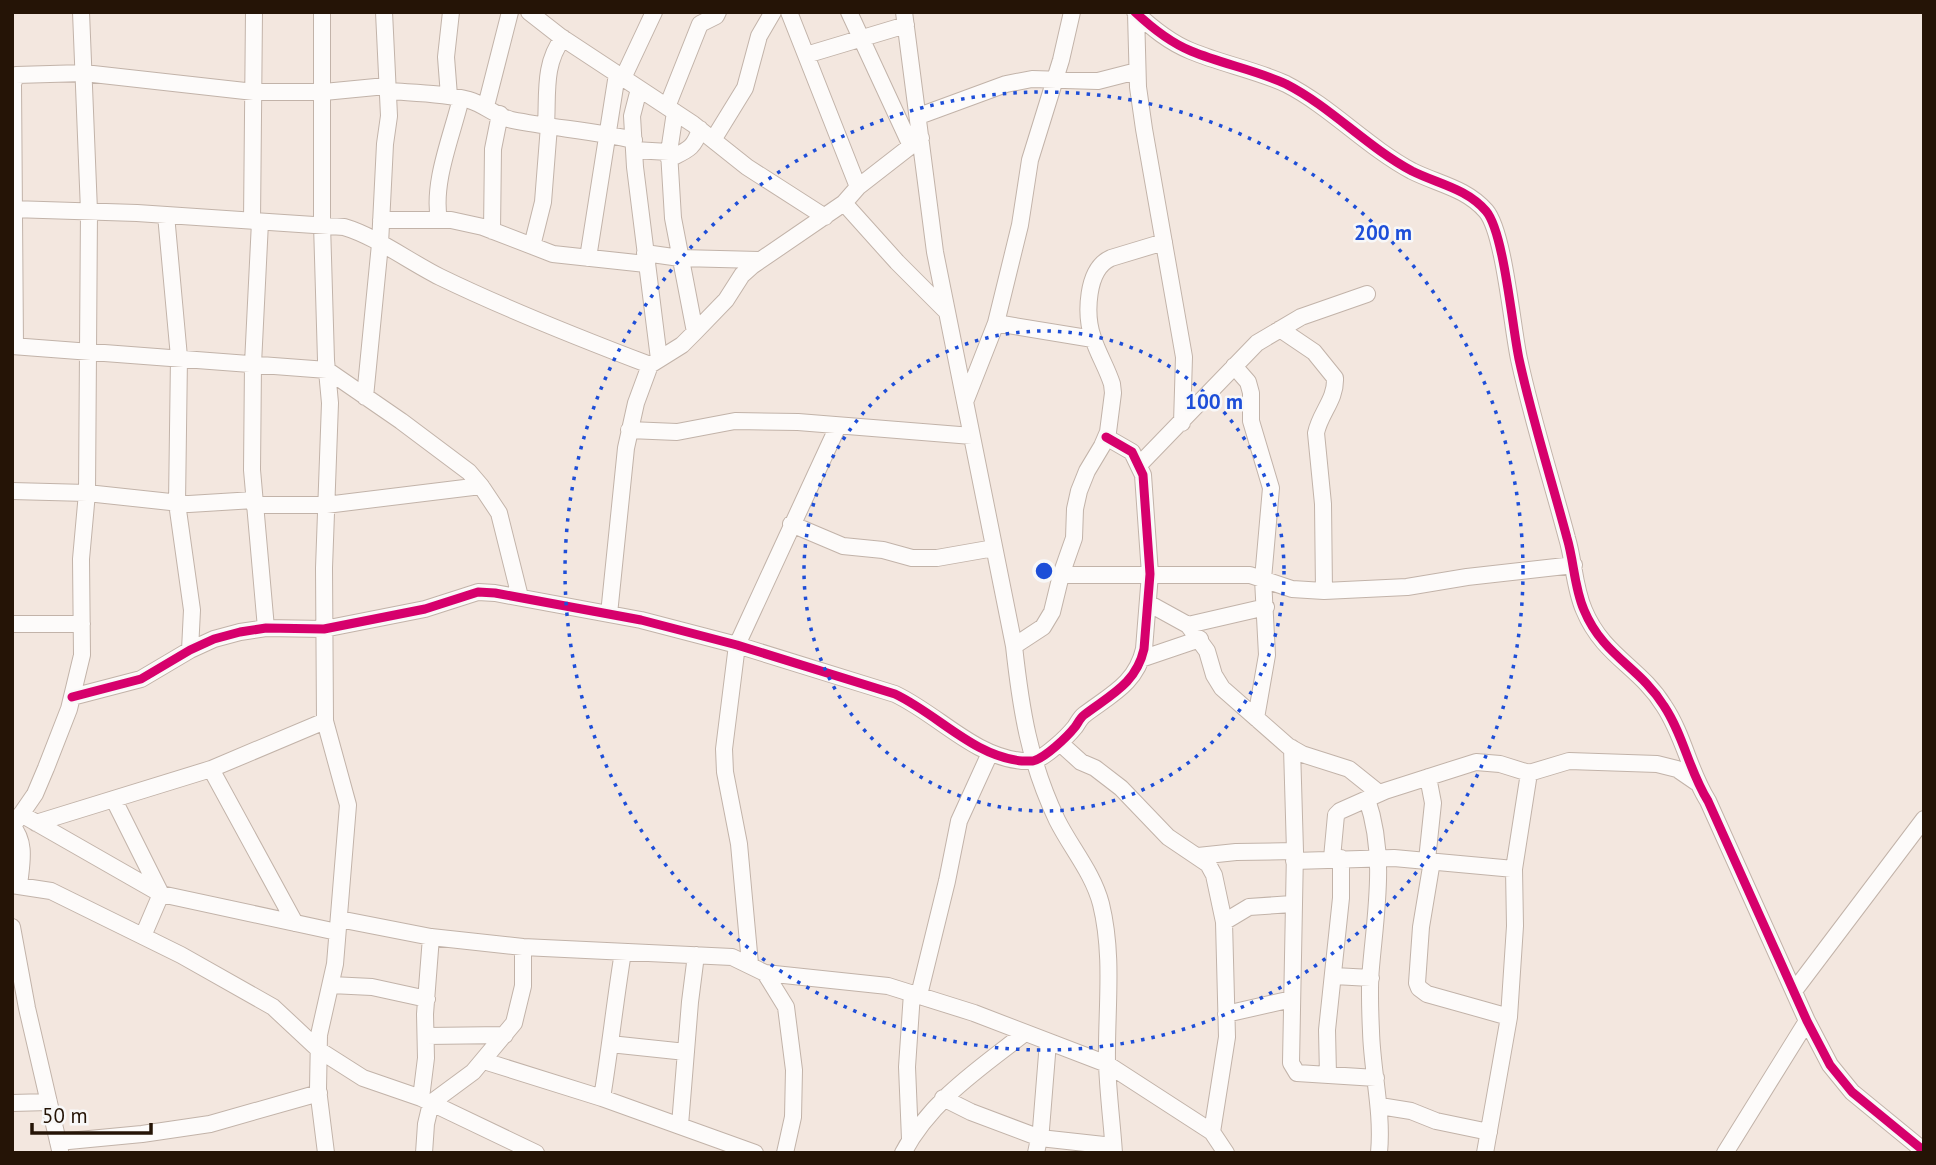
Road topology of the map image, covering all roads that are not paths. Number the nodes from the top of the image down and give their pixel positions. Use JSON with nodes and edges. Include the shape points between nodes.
{"nodes":[{"id":1,"x":81,"y":12,"type":"edge"},
{"id":2,"x":254,"y":12,"type":"edge"},
{"id":3,"x":322,"y":12,"type":"edge"},
{"id":4,"x":384,"y":12,"type":"edge"},
{"id":5,"x":451,"y":12,"type":"edge"},
{"id":6,"x":510,"y":12,"type":"edge"},
{"id":7,"x":529,"y":12,"type":"edge"},
{"id":8,"x":654,"y":12,"type":"edge"},
{"id":9,"x":718,"y":12,"type":"edge"},
{"id":10,"x":774,"y":12,"type":"edge"},
{"id":11,"x":789,"y":12,"type":"edge"},
{"id":12,"x":849,"y":12,"type":"edge"},
{"id":13,"x":1072,"y":12,"type":"edge"},
{"id":14,"x":1154,"y":12,"type":"edge"},
{"id":15,"x":1135,"y":13,"type":"edge"},
{"id":16,"x":905,"y":19,"type":"edge"},
{"id":17,"x":1161,"y":35,"type":"junction"},
{"id":18,"x":564,"y":38,"type":"junction"},
{"id":19,"x":861,"y":38,"type":"junction"},
{"id":20,"x":806,"y":55,"type":"junction"},
{"id":21,"x":1138,"y":71,"type":"junction"},
{"id":22,"x":84,"y":73,"type":"junction"},
{"id":23,"x":620,"y":76,"type":"junction"},
{"id":24,"x":1055,"y":79,"type":"junction"},
{"id":25,"x":388,"y":88,"type":"junction"},
{"id":26,"x":639,"y":89,"type":"junction"},
{"id":27,"x":254,"y":92,"type":"junction"},
{"id":28,"x":324,"y":92,"type":"junction"},
{"id":29,"x":455,"y":97,"type":"junction"},
{"id":30,"x":493,"y":110,"type":"junction"},
{"id":31,"x":671,"y":110,"type":"junction"},
{"id":32,"x":919,"y":116,"type":"junction"},
{"id":33,"x":548,"y":125,"type":"junction"},
{"id":34,"x":699,"y":129,"type":"junction"},
{"id":35,"x":606,"y":134,"type":"junction"},
{"id":36,"x":713,"y":140,"type":"junction"},
{"id":37,"x":916,"y":142,"type":"junction"},
{"id":38,"x":634,"y":145,"type":"junction"},
{"id":39,"x":669,"y":156,"type":"junction"},
{"id":40,"x":858,"y":187,"type":"junction"},
{"id":41,"x":844,"y":203,"type":"junction"},
{"id":42,"x":12,"y":209,"type":"edge"},
{"id":43,"x":89,"y":211,"type":"junction"},
{"id":44,"x":166,"y":215,"type":"junction"},
{"id":45,"x":825,"y":218,"type":"junction"},
{"id":46,"x":381,"y":220,"type":"junction"},
{"id":47,"x":439,"y":220,"type":"junction"},
{"id":48,"x":256,"y":222,"type":"junction"},
{"id":49,"x":322,"y":224,"type":"junction"},
{"id":50,"x":492,"y":231,"type":"junction"},
{"id":51,"x":1164,"y":242,"type":"junction"},
{"id":52,"x":380,"y":244,"type":"junction"},
{"id":53,"x":532,"y":246,"type":"junction"},
{"id":54,"x":588,"y":258,"type":"junction"},
{"id":55,"x":680,"y":258,"type":"junction"},
{"id":56,"x":645,"y":259,"type":"junction"},
{"id":57,"x":759,"y":260,"type":"junction"},
{"id":58,"x":1367,"y":294,"type":"dead end"},
{"id":59,"x":947,"y":312,"type":"junction"},
{"id":60,"x":996,"y":323,"type":"junction"},
{"id":61,"x":1280,"y":329,"type":"junction"},
{"id":62,"x":695,"y":332,"type":"junction"},
{"id":63,"x":1093,"y":339,"type":"junction"},
{"id":64,"x":14,"y":346,"type":"edge"},
{"id":65,"x":89,"y":352,"type":"junction"},
{"id":66,"x":179,"y":357,"type":"junction"},
{"id":67,"x":654,"y":362,"type":"junction"},
{"id":68,"x":253,"y":364,"type":"junction"},
{"id":69,"x":1234,"y":366,"type":"junction"},
{"id":70,"x":327,"y":370,"type":"junction"},
{"id":71,"x":365,"y":397,"type":"junction"},
{"id":72,"x":965,"y":402,"type":"junction"},
{"id":73,"x":1182,"y":423,"type":"junction"},
{"id":74,"x":838,"y":426,"type":"junction"},
{"id":75,"x":629,"y":430,"type":"junction"},
{"id":76,"x":972,"y":436,"type":"junction"},
{"id":77,"x":1106,"y":437,"type":"junction"},
{"id":78,"x":1140,"y":464,"type":"junction"},
{"id":79,"x":481,"y":486,"type":"junction"},
{"id":80,"x":13,"y":493,"type":"edge"},
{"id":81,"x":87,"y":493,"type":"junction"},
{"id":82,"x":177,"y":503,"type":"junction"},
{"id":83,"x":254,"y":503,"type":"junction"},
{"id":84,"x":326,"y":505,"type":"junction"},
{"id":85,"x":791,"y":524,"type":"junction"},
{"id":86,"x":994,"y":548,"type":"junction"},
{"id":87,"x":1574,"y":565,"type":"junction"},
{"id":88,"x":1150,"y":574,"type":"junction"},
{"id":89,"x":1061,"y":575,"type":"junction"},
{"id":90,"x":1263,"y":579,"type":"junction"},
{"id":91,"x":1324,"y":591,"type":"junction"},
{"id":92,"x":520,"y":597,"type":"junction"},
{"id":93,"x":1147,"y":603,"type":"junction"},
{"id":94,"x":1266,"y":607,"type":"junction"},
{"id":95,"x":609,"y":614,"type":"junction"},
{"id":96,"x":12,"y":624,"type":"edge"},
{"id":97,"x":82,"y":624,"type":"junction"},
{"id":98,"x":1188,"y":625,"type":"junction"},
{"id":99,"x":266,"y":628,"type":"junction"},
{"id":100,"x":324,"y":629,"type":"junction"},
{"id":101,"x":1200,"y":639,"type":"junction"},
{"id":102,"x":737,"y":645,"type":"junction"},
{"id":103,"x":1014,"y":646,"type":"junction"},
{"id":104,"x":190,"y":650,"type":"junction"},
{"id":105,"x":1141,"y":659,"type":"junction"},
{"id":106,"x":72,"y":697,"type":"junction"},
{"id":107,"x":1256,"y":718,"type":"junction"},
{"id":108,"x":325,"y":721,"type":"junction"},
{"id":109,"x":1060,"y":743,"type":"junction"},
{"id":110,"x":1292,"y":748,"type":"junction"},
{"id":111,"x":990,"y":753,"type":"junction"},
{"id":112,"x":1033,"y":761,"type":"junction"},
{"id":113,"x":211,"y":769,"type":"junction"},
{"id":114,"x":1529,"y":773,"type":"junction"},
{"id":115,"x":1428,"y":777,"type":"junction"},
{"id":116,"x":1696,"y":782,"type":"junction"},
{"id":117,"x":1373,"y":796,"type":"junction"},
{"id":118,"x":114,"y":800,"type":"junction"},
{"id":119,"x":1924,"y":819,"type":"edge"},
{"id":120,"x":15,"y":822,"type":"edge"},
{"id":121,"x":36,"y":823,"type":"junction"},
{"id":122,"x":1198,"y":856,"type":"junction"},
{"id":123,"x":1294,"y":856,"type":"junction"},
{"id":124,"x":1336,"y":858,"type":"junction"},
{"id":125,"x":1380,"y":858,"type":"junction"},
{"id":126,"x":1429,"y":860,"type":"junction"},
{"id":127,"x":1514,"y":869,"type":"junction"},
{"id":128,"x":16,"y":885,"type":"edge"},
{"id":129,"x":161,"y":894,"type":"junction"},
{"id":130,"x":1292,"y":904,"type":"junction"},
{"id":131,"x":1223,"y":922,"type":"junction"},
{"id":132,"x":295,"y":923,"type":"junction"},
{"id":133,"x":338,"y":926,"type":"junction"},
{"id":134,"x":12,"y":927,"type":"edge"},
{"id":135,"x":143,"y":936,"type":"junction"},
{"id":136,"x":431,"y":937,"type":"junction"},
{"id":137,"x":523,"y":947,"type":"junction"},
{"id":138,"x":622,"y":952,"type":"junction"},
{"id":139,"x":696,"y":956,"type":"junction"},
{"id":140,"x":750,"y":964,"type":"junction"},
{"id":141,"x":765,"y":972,"type":"junction"},
{"id":142,"x":1334,"y":976,"type":"junction"},
{"id":143,"x":1370,"y":978,"type":"junction"},
{"id":144,"x":331,"y":985,"type":"junction"},
{"id":145,"x":1794,"y":991,"type":"junction"},
{"id":146,"x":915,"y":994,"type":"junction"},
{"id":147,"x":427,"y":999,"type":"junction"},
{"id":148,"x":1292,"y":999,"type":"junction"},
{"id":149,"x":1226,"y":1014,"type":"junction"},
{"id":150,"x":1509,"y":1017,"type":"junction"},
{"id":151,"x":1807,"y":1021,"type":"junction"},
{"id":152,"x":1025,"y":1033,"type":"junction"},
{"id":153,"x":505,"y":1035,"type":"junction"},
{"id":154,"x":426,"y":1036,"type":"junction"},
{"id":155,"x":1048,"y":1042,"type":"junction"},
{"id":156,"x":610,"y":1044,"type":"junction"},
{"id":157,"x":319,"y":1051,"type":"junction"},
{"id":158,"x":686,"y":1052,"type":"junction"},
{"id":159,"x":484,"y":1061,"type":"junction"},
{"id":160,"x":1107,"y":1064,"type":"junction"},
{"id":161,"x":1328,"y":1075,"type":"junction"},
{"id":162,"x":1376,"y":1078,"type":"junction"},
{"id":163,"x":319,"y":1093,"type":"junction"},
{"id":164,"x":602,"y":1098,"type":"junction"},
{"id":165,"x":943,"y":1098,"type":"junction"},
{"id":166,"x":426,"y":1100,"type":"junction"},
{"id":167,"x":49,"y":1101,"type":"junction"},
{"id":168,"x":12,"y":1103,"type":"edge"},
{"id":169,"x":1380,"y":1106,"type":"junction"},
{"id":170,"x":680,"y":1125,"type":"junction"},
{"id":171,"x":1212,"y":1132,"type":"junction"},
{"id":172,"x":1489,"y":1132,"type":"junction"},
{"id":173,"x":1038,"y":1145,"type":"edge"},
{"id":174,"x":906,"y":1146,"type":"edge"},
{"id":175,"x":60,"y":1147,"type":"edge"},
{"id":176,"x":1113,"y":1149,"type":"edge"},
{"id":177,"x":1924,"y":1150,"type":"edge"},
{"id":178,"x":326,"y":1153,"type":"edge"},
{"id":179,"x":424,"y":1153,"type":"edge"},
{"id":180,"x":536,"y":1153,"type":"edge"},
{"id":181,"x":755,"y":1153,"type":"edge"},
{"id":182,"x":785,"y":1153,"type":"edge"},
{"id":183,"x":1227,"y":1153,"type":"edge"},
{"id":184,"x":1379,"y":1153,"type":"edge"},
{"id":185,"x":1485,"y":1153,"type":"edge"},
{"id":186,"x":1725,"y":1153,"type":"edge"}],
"edges":[{"from":1,"to":22,"type":"street"},
{"from":2,"to":27,"type":"street"},
{"from":3,"to":28,"type":"street"},
{"from":4,"to":25,"type":"street"},
{"from":5,"to":29,"type":"street","via":[[446,57]]},
{"from":6,"to":30,"type":"street"},
{"from":7,"to":18,"type":"street"},
{"from":8,"to":23,"type":"street"},
{"from":9,"to":31,"type":"street","via":[[700,24]]},
{"from":10,"to":36,"type":"street","via":[[759,36],[745,88]]},
{"from":11,"to":20,"type":"street"},
{"from":12,"to":19,"type":"street"},
{"from":13,"to":24,"type":"street"},
{"from":14,"to":17,"type":"street"},
{"from":15,"to":17,"type":"street"},
{"from":15,"to":21,"type":"street"},
{"from":16,"to":19,"type":"street"},
{"from":16,"to":32,"type":"street"},
{"from":17,"to":87,"type":"street","via":[[1190,51],[1284,83],[1411,170],[1469,196],[1488,214],[1495,226],[1525,384]]},
{"from":18,"to":23,"type":"street"},
{"from":18,"to":33,"type":"street","via":[[554,50],[545,91]]},
{"from":19,"to":20,"type":"street"},
{"from":19,"to":37,"type":"street"},
{"from":20,"to":40,"type":"street"},
{"from":21,"to":24,"type":"street","via":[[1098,81]]},
{"from":21,"to":51,"type":"street","via":[[1143,129]]},
{"from":22,"to":27,"type":"street"},
{"from":22,"to":42,"type":"street","via":[[22,74],[13,79]]},
{"from":22,"to":43,"type":"street"},
{"from":23,"to":26,"type":"street"},
{"from":23,"to":35,"type":"street"},
{"from":24,"to":32,"type":"street","via":[[1006,84]]},
{"from":24,"to":60,"type":"street","via":[[1030,160]]},
{"from":25,"to":28,"type":"street"},
{"from":25,"to":29,"type":"street"},
{"from":25,"to":46,"type":"street"},
{"from":26,"to":31,"type":"street"},
{"from":26,"to":38,"type":"street","via":[[632,116]]},
{"from":27,"to":28,"type":"street"},
{"from":27,"to":48,"type":"street"},
{"from":28,"to":49,"type":"street"},
{"from":29,"to":30,"type":"street"},
{"from":29,"to":47,"type":"street","via":[[437,186]]},
{"from":30,"to":33,"type":"street","via":[[510,120]]},
{"from":30,"to":50,"type":"street"},
{"from":31,"to":34,"type":"street"},
{"from":31,"to":39,"type":"street"},
{"from":32,"to":37,"type":"street"},
{"from":33,"to":35,"type":"street"},
{"from":33,"to":53,"type":"street","via":[[543,202]]},
{"from":34,"to":36,"type":"street"},
{"from":34,"to":39,"type":"street","via":[[690,149]]},
{"from":35,"to":38,"type":"street"},
{"from":35,"to":54,"type":"street"},
{"from":36,"to":45,"type":"street"},
{"from":37,"to":40,"type":"street"},
{"from":37,"to":59,"type":"street"},
{"from":38,"to":39,"type":"street"},
{"from":38,"to":56,"type":"street"},
{"from":39,"to":55,"type":"street"},
{"from":40,"to":41,"type":"street"},
{"from":41,"to":45,"type":"street"},
{"from":41,"to":59,"type":"street"},
{"from":42,"to":43,"type":"street"},
{"from":42,"to":64,"type":"street"},
{"from":43,"to":44,"type":"street"},
{"from":43,"to":65,"type":"street"},
{"from":44,"to":48,"type":"street"},
{"from":44,"to":66,"type":"street"},
{"from":45,"to":57,"type":"street"},
{"from":46,"to":47,"type":"street"},
{"from":46,"to":52,"type":"street"},
{"from":47,"to":50,"type":"street"},
{"from":48,"to":49,"type":"street"},
{"from":48,"to":68,"type":"street"},
{"from":49,"to":52,"type":"street","via":[[359,231]]},
{"from":49,"to":70,"type":"street"},
{"from":50,"to":53,"type":"street"},
{"from":51,"to":63,"type":"street","via":[[1099,266],[1090,300]]},
{"from":51,"to":73,"type":"street","via":[[1184,357]]},
{"from":52,"to":67,"type":"street","via":[[439,276],[571,335]]},
{"from":52,"to":71,"type":"street"},
{"from":53,"to":54,"type":"street"},
{"from":54,"to":56,"type":"street"},
{"from":55,"to":56,"type":"street"},
{"from":55,"to":57,"type":"street"},
{"from":55,"to":62,"type":"street"},
{"from":56,"to":67,"type":"street"},
{"from":57,"to":62,"type":"street"},
{"from":58,"to":61,"type":"street"},
{"from":59,"to":72,"type":"street"},
{"from":60,"to":63,"type":"street"},
{"from":60,"to":72,"type":"street"},
{"from":61,"to":69,"type":"street","via":[[1257,342]]},
{"from":61,"to":91,"type":"street","via":[[1314,352],[1335,378],[1333,397],[1316,433]]},
{"from":62,"to":67,"type":"street"},
{"from":63,"to":77,"type":"street","via":[[1114,393]]},
{"from":64,"to":65,"type":"street"},
{"from":65,"to":66,"type":"street"},
{"from":65,"to":81,"type":"street"},
{"from":66,"to":68,"type":"street"},
{"from":66,"to":82,"type":"street"},
{"from":67,"to":75,"type":"street"},
{"from":68,"to":70,"type":"street"},
{"from":68,"to":83,"type":"street"},
{"from":69,"to":73,"type":"street"},
{"from":69,"to":90,"type":"street","via":[[1248,382],[1251,421],[1271,488]]},
{"from":70,"to":71,"type":"street"},
{"from":70,"to":84,"type":"street"},
{"from":71,"to":79,"type":"street","via":[[469,472]]},
{"from":72,"to":76,"type":"street"},
{"from":73,"to":78,"type":"street"},
{"from":74,"to":75,"type":"street","via":[[735,421],[677,432]]},
{"from":74,"to":76,"type":"street"},
{"from":74,"to":85,"type":"street"},
{"from":75,"to":95,"type":"street"},
{"from":76,"to":86,"type":"street"},
{"from":77,"to":78,"type":"street","via":[[1132,452]]},
{"from":77,"to":89,"type":"street","via":[[1079,491],[1074,538]]},
{"from":78,"to":88,"type":"street"},
{"from":79,"to":84,"type":"street"},
{"from":79,"to":92,"type":"street","via":[[499,513]]},
{"from":80,"to":81,"type":"street"},
{"from":81,"to":82,"type":"street"},
{"from":81,"to":97,"type":"street"},
{"from":82,"to":83,"type":"street"},
{"from":82,"to":104,"type":"street","via":[[192,610]]},
{"from":83,"to":84,"type":"street"},
{"from":83,"to":99,"type":"street"},
{"from":84,"to":100,"type":"street"},
{"from":85,"to":86,"type":"street","via":[[843,546],[912,558]]},
{"from":85,"to":102,"type":"street"},
{"from":86,"to":103,"type":"street"},
{"from":87,"to":91,"type":"street","via":[[1407,587]]},
{"from":87,"to":116,"type":"street","via":[[1579,597],[1594,630],[1663,703],[1678,727]]},
{"from":88,"to":89,"type":"street"},
{"from":88,"to":90,"type":"street","via":[[1233,574]]},
{"from":88,"to":93,"type":"street"},
{"from":89,"to":103,"type":"street","via":[[1052,612],[1043,627]]},
{"from":90,"to":91,"type":"street","via":[[1292,589]]},
{"from":90,"to":94,"type":"street"},
{"from":92,"to":95,"type":"street"},
{"from":92,"to":100,"type":"street","via":[[478,592],[425,609]]},
{"from":93,"to":98,"type":"street"},
{"from":93,"to":105,"type":"street"},
{"from":94,"to":98,"type":"street"},
{"from":94,"to":107,"type":"street","via":[[1267,654]]},
{"from":95,"to":102,"type":"street"},
{"from":96,"to":97,"type":"street"},
{"from":97,"to":106,"type":"street","via":[[82,655]]},
{"from":98,"to":101,"type":"street"},
{"from":99,"to":100,"type":"street"},
{"from":99,"to":104,"type":"street","via":[[214,639]]},
{"from":100,"to":108,"type":"street"},
{"from":101,"to":105,"type":"street"},
{"from":101,"to":107,"type":"street","via":[[1222,688]]},
{"from":102,"to":111,"type":"street","via":[[895,694]]},
{"from":102,"to":140,"type":"street","via":[[724,749]]},
{"from":103,"to":112,"type":"street"},
{"from":104,"to":106,"type":"street","via":[[141,679]]},
{"from":105,"to":109,"type":"street","via":[[1125,686],[1085,714]]},
{"from":106,"to":120,"type":"street","via":[[36,794]]},
{"from":107,"to":110,"type":"street"},
{"from":108,"to":113,"type":"street"},
{"from":108,"to":133,"type":"street","via":[[348,805]]},
{"from":109,"to":112,"type":"street"},
{"from":109,"to":122,"type":"street","via":[[1121,788],[1168,837]]},
{"from":110,"to":117,"type":"street","via":[[1349,769]]},
{"from":110,"to":123,"type":"street"},
{"from":111,"to":112,"type":"street"},
{"from":111,"to":146,"type":"street","via":[[960,815]]},
{"from":112,"to":160,"type":"street","via":[[1100,902],[1109,946]]},
{"from":113,"to":118,"type":"street"},
{"from":113,"to":132,"type":"street"},
{"from":114,"to":115,"type":"street","via":[[1476,762]]},
{"from":114,"to":116,"type":"street","via":[[1569,761],[1598,760],[1657,764],[1677,769]]},
{"from":114,"to":127,"type":"street"},
{"from":115,"to":117,"type":"street"},
{"from":115,"to":126,"type":"street","via":[[1433,803]]},
{"from":116,"to":145,"type":"street"},
{"from":117,"to":124,"type":"street","via":[[1337,813]]},
{"from":117,"to":125,"type":"street"},
{"from":118,"to":121,"type":"street"},
{"from":118,"to":129,"type":"street"},
{"from":119,"to":145,"type":"street"},
{"from":120,"to":121,"type":"street"},
{"from":120,"to":128,"type":"street","via":[[23,846]]},
{"from":121,"to":129,"type":"street"},
{"from":122,"to":123,"type":"street","via":[[1236,852]]},
{"from":122,"to":131,"type":"street","via":[[1214,875]]},
{"from":123,"to":124,"type":"street"},
{"from":123,"to":130,"type":"street"},
{"from":124,"to":125,"type":"street"},
{"from":124,"to":142,"type":"street","via":[[1341,898]]},
{"from":125,"to":126,"type":"street"},
{"from":125,"to":143,"type":"street"},
{"from":126,"to":127,"type":"street"},
{"from":126,"to":150,"type":"street","via":[[1419,988],[1426,994]]},
{"from":127,"to":150,"type":"street"},
{"from":128,"to":135,"type":"street","via":[[51,891]]},
{"from":129,"to":132,"type":"street"},
{"from":129,"to":135,"type":"street"},
{"from":130,"to":131,"type":"street","via":[[1249,907]]},
{"from":130,"to":148,"type":"street"},
{"from":131,"to":149,"type":"street"},
{"from":132,"to":133,"type":"street"},
{"from":133,"to":136,"type":"street"},
{"from":133,"to":144,"type":"street"},
{"from":134,"to":167,"type":"street"},
{"from":135,"to":157,"type":"street","via":[[273,1007]]},
{"from":136,"to":137,"type":"street"},
{"from":136,"to":147,"type":"street"},
{"from":137,"to":138,"type":"street"},
{"from":137,"to":153,"type":"street","via":[[523,986],[514,1023]]},
{"from":138,"to":139,"type":"street"},
{"from":138,"to":156,"type":"street"},
{"from":139,"to":140,"type":"street","via":[[732,957]]},
{"from":139,"to":158,"type":"street"},
{"from":140,"to":141,"type":"street"},
{"from":141,"to":146,"type":"street","via":[[888,986]]},
{"from":141,"to":182,"type":"street","via":[[786,1007],[794,1070],[793,1117]]},
{"from":142,"to":143,"type":"street"},
{"from":142,"to":161,"type":"street","via":[[1327,1030]]},
{"from":143,"to":162,"type":"street"},
{"from":144,"to":147,"type":"street","via":[[372,987]]},
{"from":144,"to":157,"type":"street"},
{"from":145,"to":151,"type":"street"},
{"from":146,"to":152,"type":"street"},
{"from":146,"to":174,"type":"street","via":[[906,1067]]},
{"from":147,"to":154,"type":"street"},
{"from":148,"to":149,"type":"street"},
{"from":148,"to":161,"type":"street","via":[[1291,1063],[1297,1073]]},
{"from":149,"to":171,"type":"street","via":[[1227,1037]]},
{"from":150,"to":172,"type":"street"},
{"from":151,"to":177,"type":"street","via":[[1830,1065],[1852,1092]]},
{"from":151,"to":186,"type":"street"},
{"from":152,"to":155,"type":"street"},
{"from":152,"to":165,"type":"street"},
{"from":153,"to":154,"type":"street"},
{"from":153,"to":159,"type":"street"},
{"from":154,"to":166,"type":"street"},
{"from":155,"to":160,"type":"street"},
{"from":155,"to":173,"type":"street"},
{"from":156,"to":158,"type":"street"},
{"from":156,"to":164,"type":"street"},
{"from":157,"to":163,"type":"street"},
{"from":157,"to":166,"type":"street","via":[[363,1079]]},
{"from":158,"to":170,"type":"street"},
{"from":159,"to":164,"type":"street"},
{"from":159,"to":166,"type":"street"},
{"from":160,"to":171,"type":"street"},
{"from":160,"to":176,"type":"street"},
{"from":161,"to":162,"type":"street"},
{"from":162,"to":169,"type":"street"},
{"from":163,"to":175,"type":"street","via":[[210,1124]]},
{"from":163,"to":178,"type":"street"},
{"from":164,"to":170,"type":"street"},
{"from":165,"to":173,"type":"street"},
{"from":165,"to":174,"type":"street"},
{"from":166,"to":179,"type":"street"},
{"from":166,"to":180,"type":"street"},
{"from":167,"to":168,"type":"street"},
{"from":167,"to":175,"type":"street"},
{"from":169,"to":172,"type":"street"},
{"from":169,"to":184,"type":"street"},
{"from":170,"to":181,"type":"street"},
{"from":171,"to":183,"type":"street"},
{"from":172,"to":185,"type":"street"},
{"from":173,"to":176,"type":"street"}]}
